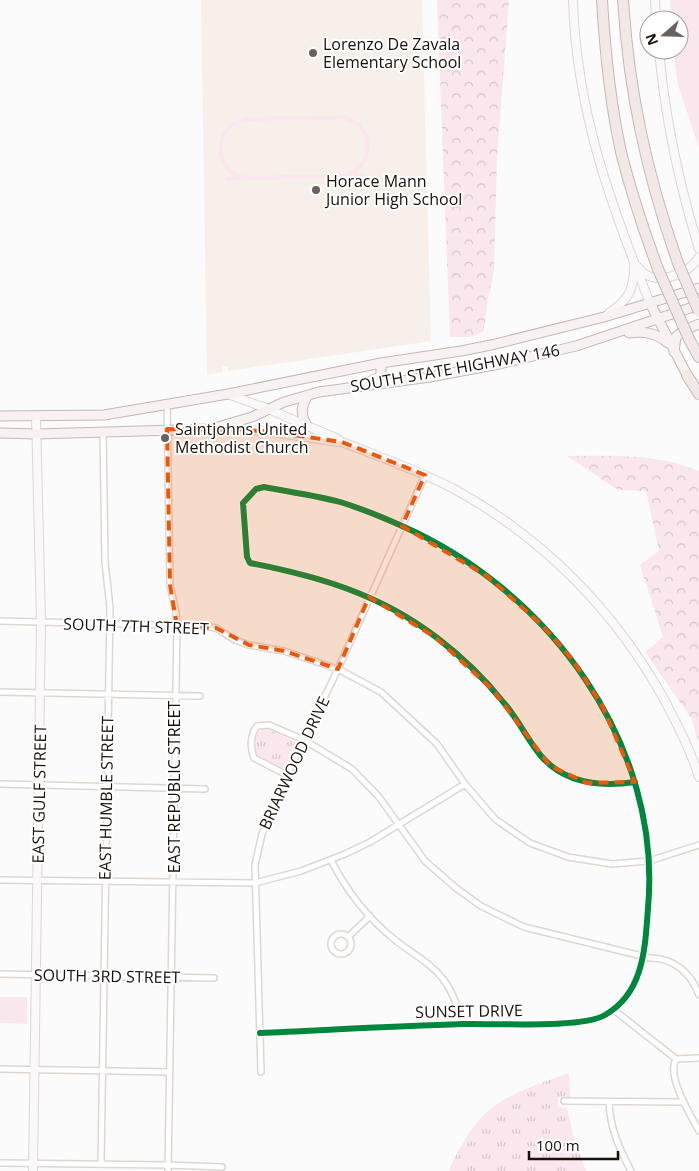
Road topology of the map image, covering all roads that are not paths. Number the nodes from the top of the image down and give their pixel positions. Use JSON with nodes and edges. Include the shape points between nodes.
{"nodes":[{"id":1,"x":573,"y":0,"type":"edge"},
{"id":2,"x":602,"y":0,"type":"edge"},
{"id":3,"x":623,"y":0,"type":"edge"},
{"id":4,"x":660,"y":60,"type":"edge"},
{"id":5,"x":699,"y":249,"type":"edge"},
{"id":6,"x":699,"y":257,"type":"edge"},
{"id":7,"x":634,"y":262,"type":"junction"},
{"id":8,"x":699,"y":288,"type":"edge"},
{"id":9,"x":650,"y":303,"type":"junction"},
{"id":10,"x":699,"y":305,"type":"edge"},
{"id":11,"x":699,"y":312,"type":"edge"},
{"id":12,"x":604,"y":316,"type":"junction"},
{"id":13,"x":657,"y":319,"type":"junction"},
{"id":14,"x":699,"y":324,"type":"edge"},
{"id":15,"x":611,"y":336,"type":"junction"},
{"id":16,"x":672,"y":349,"type":"junction"},
{"id":17,"x":699,"y":357,"type":"edge"},
{"id":18,"x":380,"y":363,"type":"junction"},
{"id":19,"x":687,"y":376,"type":"joint"},
{"id":20,"x":354,"y":387,"type":"junction"},
{"id":21,"x":228,"y":394,"type":"junction"},
{"id":22,"x":308,"y":395,"type":"junction"},
{"id":23,"x":699,"y":395,"type":"edge"},
{"id":24,"x":166,"y":404,"type":"junction"},
{"id":25,"x":268,"y":409,"type":"junction"},
{"id":26,"x":0,"y":416,"type":"edge"},
{"id":27,"x":36,"y":416,"type":"junction"},
{"id":28,"x":307,"y":426,"type":"junction"},
{"id":29,"x":167,"y":429,"type":"junction"},
{"id":30,"x":211,"y":429,"type":"junction"},
{"id":31,"x":103,"y":432,"type":"junction"},
{"id":32,"x":0,"y":433,"type":"edge"},
{"id":33,"x":36,"y":434,"type":"junction"},
{"id":34,"x":342,"y":442,"type":"junction"},
{"id":35,"x":425,"y":475,"type":"junction"},
{"id":36,"x":402,"y":526,"type":"junction"},
{"id":37,"x":369,"y":597,"type":"junction"},
{"id":38,"x":0,"y":621,"type":"edge"},
{"id":39,"x":41,"y":622,"type":"junction"},
{"id":40,"x":109,"y":622,"type":"junction"},
{"id":41,"x":177,"y":626,"type":"junction"},
{"id":42,"x":338,"y":669,"type":"junction"},
{"id":43,"x":0,"y":692,"type":"edge"},
{"id":44,"x":41,"y":693,"type":"junction"},
{"id":45,"x":109,"y":694,"type":"junction"},
{"id":46,"x":175,"y":695,"type":"junction"},
{"id":47,"x":200,"y":696,"type":"dead end"},
{"id":48,"x":304,"y":740,"type":"junction"},
{"id":49,"x":287,"y":775,"type":"junction"},
{"id":50,"x":699,"y":777,"type":"edge"},
{"id":51,"x":635,"y":782,"type":"junction"},
{"id":52,"x":0,"y":784,"type":"edge"},
{"id":53,"x":40,"y":784,"type":"junction"},
{"id":54,"x":465,"y":784,"type":"junction"},
{"id":55,"x":108,"y":786,"type":"junction"},
{"id":56,"x":175,"y":788,"type":"junction"},
{"id":57,"x":205,"y":789,"type":"dead end"},
{"id":58,"x":398,"y":825,"type":"junction"},
{"id":59,"x":699,"y":845,"type":"edge"},
{"id":60,"x":331,"y":860,"type":"junction"},
{"id":61,"x":649,"y":861,"type":"junction"},
{"id":62,"x":0,"y":880,"type":"edge"},
{"id":63,"x":37,"y":880,"type":"junction"},
{"id":64,"x":105,"y":881,"type":"junction"},
{"id":65,"x":174,"y":883,"type":"junction"},
{"id":66,"x":255,"y":883,"type":"junction"},
{"id":67,"x":370,"y":916,"type":"junction"},
{"id":68,"x":348,"y":938,"type":"dead end"},
{"id":69,"x":644,"y":956,"type":"junction"},
{"id":70,"x":0,"y":974,"type":"edge"},
{"id":71,"x":36,"y":975,"type":"junction"},
{"id":72,"x":103,"y":976,"type":"junction"},
{"id":73,"x":171,"y":977,"type":"junction"},
{"id":74,"x":214,"y":978,"type":"dead end"},
{"id":75,"x":699,"y":996,"type":"edge"},
{"id":76,"x":614,"y":1010,"type":"junction"},
{"id":77,"x":464,"y":1024,"type":"junction"},
{"id":78,"x":260,"y":1033,"type":"junction"},
{"id":79,"x":699,"y":1058,"type":"edge"},
{"id":80,"x":676,"y":1059,"type":"junction"},
{"id":81,"x":0,"y":1069,"type":"edge"},
{"id":82,"x":35,"y":1070,"type":"junction"},
{"id":83,"x":103,"y":1071,"type":"junction"},
{"id":84,"x":170,"y":1072,"type":"junction"},
{"id":85,"x":261,"y":1072,"type":"dead end"},
{"id":86,"x":564,"y":1101,"type":"dead end"},
{"id":87,"x":609,"y":1102,"type":"junction"},
{"id":88,"x":683,"y":1102,"type":"junction"},
{"id":89,"x":699,"y":1131,"type":"edge"},
{"id":90,"x":0,"y":1163,"type":"edge"},
{"id":91,"x":101,"y":1164,"type":"junction"},
{"id":92,"x":33,"y":1167,"type":"edge"},
{"id":93,"x":168,"y":1168,"type":"edge"},
{"id":94,"x":222,"y":1168,"type":"dead end"},
{"id":95,"x":631,"y":1171,"type":"edge"}],
"edges":[{"from":1,"to":7,"type":"main road","via":[[579,75],[590,132]]},
{"from":2,"to":17,"type":"highway","bridge":true,"via":[[608,70],[631,190],[658,269]]},
{"from":3,"to":11,"type":"highway","bridge":true,"via":[[629,66],[643,147],[678,263]]},
{"from":4,"to":5,"type":"main road","via":[[671,140]]},
{"from":6,"to":7,"type":"main road","via":[[690,268],[655,279],[647,277]]},
{"from":7,"to":9,"type":"main road"},
{"from":7,"to":12,"type":"main road","via":[[630,293],[624,302]]},
{"from":8,"to":9,"type":"main road","name":"SOUTH STATE HIGHWAY 146"},
{"from":9,"to":12,"type":"main road","name":"SOUTH STATE HIGHWAY 146"},
{"from":9,"to":13,"type":"main road"},
{"from":10,"to":13,"type":"main road","name":"SOUTH STATE HIGHWAY 146"},
{"from":12,"to":18,"type":"main road","name":"SOUTH STATE HIGHWAY 146","via":[[491,345]]},
{"from":13,"to":15,"type":"main road","name":"SOUTH STATE HIGHWAY 146"},
{"from":13,"to":16,"type":"main road"},
{"from":14,"to":16,"type":"main road","via":[[676,337]]},
{"from":15,"to":16,"type":"main road","via":[[649,332],[659,336]]},
{"from":15,"to":20,"type":"main road","name":"SOUTH STATE HIGHWAY 146","via":[[499,364]]},
{"from":16,"to":19,"type":"main road"},
{"from":18,"to":20,"type":"main road","via":[[378,378]]},
{"from":18,"to":21,"type":"main road","name":"SOUTH STATE HIGHWAY 146"},
{"from":19,"to":23,"type":"highway"},
{"from":20,"to":22,"type":"main road","name":"SOUTH STATE HIGHWAY 146"},
{"from":21,"to":24,"type":"main road","name":"SOUTH STATE HIGHWAY 146"},
{"from":21,"to":25,"type":"main road"},
{"from":22,"to":25,"type":"main road","name":"SOUTH STATE HIGHWAY 146"},
{"from":22,"to":28,"type":"main road","via":[[302,405]]},
{"from":24,"to":27,"type":"main road","name":"SOUTH STATE HIGHWAY 146","via":[[104,414]]},
{"from":24,"to":29,"type":"street","name":"EAST REPUBLIC STREET"},
{"from":25,"to":28,"type":"main road"},
{"from":25,"to":30,"type":"main road","name":"SOUTH STATE HIGHWAY 146"},
{"from":26,"to":27,"type":"main road","name":"SOUTH STATE HIGHWAY 146"},
{"from":27,"to":33,"type":"main road","name":"EAST GULF STREET"},
{"from":28,"to":34,"type":"main road"},
{"from":29,"to":30,"type":"main road","name":"SOUTH STATE HIGHWAY 146"},
{"from":29,"to":31,"type":"main road","name":"SOUTH STATE HIGHWAY 146"},
{"from":29,"to":41,"type":"street","name":"EAST REPUBLIC STREET","via":[[170,585]]},
{"from":30,"to":34,"type":"main road","via":[[266,431]]},
{"from":31,"to":33,"type":"main road","name":"SOUTH STATE HIGHWAY 146"},
{"from":31,"to":40,"type":"street","name":"EAST HUMBLE STREET"},
{"from":32,"to":33,"type":"main road","name":"SOUTH STATE HIGHWAY 146"},
{"from":33,"to":39,"type":"main road","name":"EAST GULF STREET"},
{"from":34,"to":35,"type":"main road"},
{"from":35,"to":36,"type":"street","name":"BRIARWOOD DRIVE"},
{"from":35,"to":50,"type":"main road","via":[[510,525],[557,563],[596,602],[628,642],[659,691]]},
{"from":36,"to":37,"type":"street","name":"BRIARWOOD DRIVE"},
{"from":36,"to":37,"type":"street","name":"SUNSET DRIVE","via":[[340,502],[264,487],[256,489],[243,503],[250,563],[329,581]]},
{"from":36,"to":51,"type":"street","name":"SUNSET DRIVE","via":[[447,549],[487,576],[542,625],[572,660],[602,705]]},
{"from":37,"to":42,"type":"street","name":"BRIARWOOD DRIVE"},
{"from":37,"to":51,"type":"street","via":[[401,613],[436,637],[475,670],[505,703],[550,766],[562,774],[587,782],[608,785]]},
{"from":38,"to":39,"type":"street","name":"SOUTH 7TH STREET"},
{"from":39,"to":40,"type":"street","name":"SOUTH 7TH STREET"},
{"from":39,"to":44,"type":"main road","name":"EAST GULF STREET"},
{"from":40,"to":41,"type":"street","name":"SOUTH 7TH STREET"},
{"from":40,"to":45,"type":"street","name":"EAST HUMBLE STREET"},
{"from":41,"to":42,"type":"street","name":"SOUTH 7TH STREET","via":[[216,628],[249,645],[284,651]]},
{"from":41,"to":46,"type":"street","name":"EAST REPUBLIC STREET"},
{"from":42,"to":48,"type":"street","name":"BRIARWOOD DRIVE"},
{"from":42,"to":54,"type":"street","name":"SOUTH 7TH STREET","via":[[381,692],[437,744]]},
{"from":43,"to":44,"type":"street"},
{"from":44,"to":45,"type":"street"},
{"from":44,"to":53,"type":"main road","name":"EAST GULF STREET"},
{"from":45,"to":46,"type":"street"},
{"from":45,"to":55,"type":"street","name":"EAST HUMBLE STREET"},
{"from":46,"to":47,"type":"street"},
{"from":46,"to":56,"type":"street","name":"EAST REPUBLIC STREET"},
{"from":48,"to":49,"type":"street","name":"BRIARWOOD DRIVE"},
{"from":48,"to":49,"type":"street","via":[[269,725],[257,726],[254,731],[254,758]]},
{"from":48,"to":58,"type":"street","via":[[352,769],[379,797]]},
{"from":49,"to":66,"type":"street","name":"BRIARWOOD DRIVE","via":[[262,834],[255,865]]},
{"from":51,"to":61,"type":"street","name":"SUNSET DRIVE"},
{"from":52,"to":53,"type":"street"},
{"from":53,"to":55,"type":"street"},
{"from":53,"to":63,"type":"main road","name":"EAST GULF STREET"},
{"from":54,"to":58,"type":"street"},
{"from":54,"to":61,"type":"street","name":"SOUTH 7TH STREET","via":[[495,819],[537,846],[568,858],[587,861],[620,864]]},
{"from":55,"to":56,"type":"street"},
{"from":55,"to":64,"type":"street","name":"EAST HUMBLE STREET"},
{"from":56,"to":57,"type":"street"},
{"from":56,"to":65,"type":"street","name":"EAST REPUBLIC STREET"},
{"from":58,"to":60,"type":"street"},
{"from":58,"to":69,"type":"street","via":[[425,861],[456,888],[494,913],[524,927]]},
{"from":59,"to":61,"type":"street","name":"SOUTH 7TH STREET"},
{"from":60,"to":66,"type":"street"},
{"from":60,"to":67,"type":"street"},
{"from":61,"to":69,"type":"street","name":"SUNSET DRIVE"},
{"from":62,"to":63,"type":"street"},
{"from":63,"to":64,"type":"street"},
{"from":63,"to":71,"type":"main road","name":"EAST GULF STREET"},
{"from":64,"to":65,"type":"street"},
{"from":64,"to":72,"type":"street","name":"EAST HUMBLE STREET"},
{"from":65,"to":66,"type":"street"},
{"from":65,"to":73,"type":"street","name":"EAST REPUBLIC STREET"},
{"from":66,"to":78,"type":"street","name":"BRIARWOOD DRIVE"},
{"from":67,"to":68,"type":"street"},
{"from":67,"to":77,"type":"street","via":[[393,939],[441,976]]},
{"from":69,"to":75,"type":"street","via":[[661,958],[677,966],[690,977]]},
{"from":69,"to":76,"type":"street","name":"SUNSET DRIVE","via":[[632,989]]},
{"from":70,"to":71,"type":"street","name":"SOUTH 3RD STREET"},
{"from":71,"to":72,"type":"street","name":"SOUTH 3RD STREET"},
{"from":71,"to":82,"type":"main road","name":"EAST GULF STREET"},
{"from":72,"to":73,"type":"street","name":"SOUTH 3RD STREET"},
{"from":72,"to":83,"type":"street","name":"EAST HUMBLE STREET"},
{"from":73,"to":74,"type":"street","name":"SOUTH 3RD STREET"},
{"from":73,"to":84,"type":"street","name":"EAST REPUBLIC STREET"},
{"from":76,"to":77,"type":"street","name":"SUNSET DRIVE","via":[[602,1018],[566,1023]]},
{"from":76,"to":80,"type":"street"},
{"from":77,"to":78,"type":"street","name":"SUNSET DRIVE"},
{"from":78,"to":85,"type":"street","name":"BRIARWOOD DRIVE"},
{"from":79,"to":80,"type":"street"},
{"from":80,"to":88,"type":"street","via":[[675,1073]]},
{"from":81,"to":82,"type":"street"},
{"from":82,"to":83,"type":"street"},
{"from":82,"to":92,"type":"main road","name":"EAST GULF STREET"},
{"from":83,"to":84,"type":"street"},
{"from":83,"to":91,"type":"street","name":"EAST HUMBLE STREET"},
{"from":84,"to":93,"type":"street","name":"EAST REPUBLIC STREET"},
{"from":86,"to":87,"type":"street"},
{"from":87,"to":88,"type":"street"},
{"from":87,"to":95,"type":"street","via":[[614,1135]]},
{"from":88,"to":89,"type":"street"},
{"from":90,"to":92,"type":"street"},
{"from":91,"to":92,"type":"street"},
{"from":91,"to":93,"type":"street"},
{"from":93,"to":94,"type":"street"}]}
